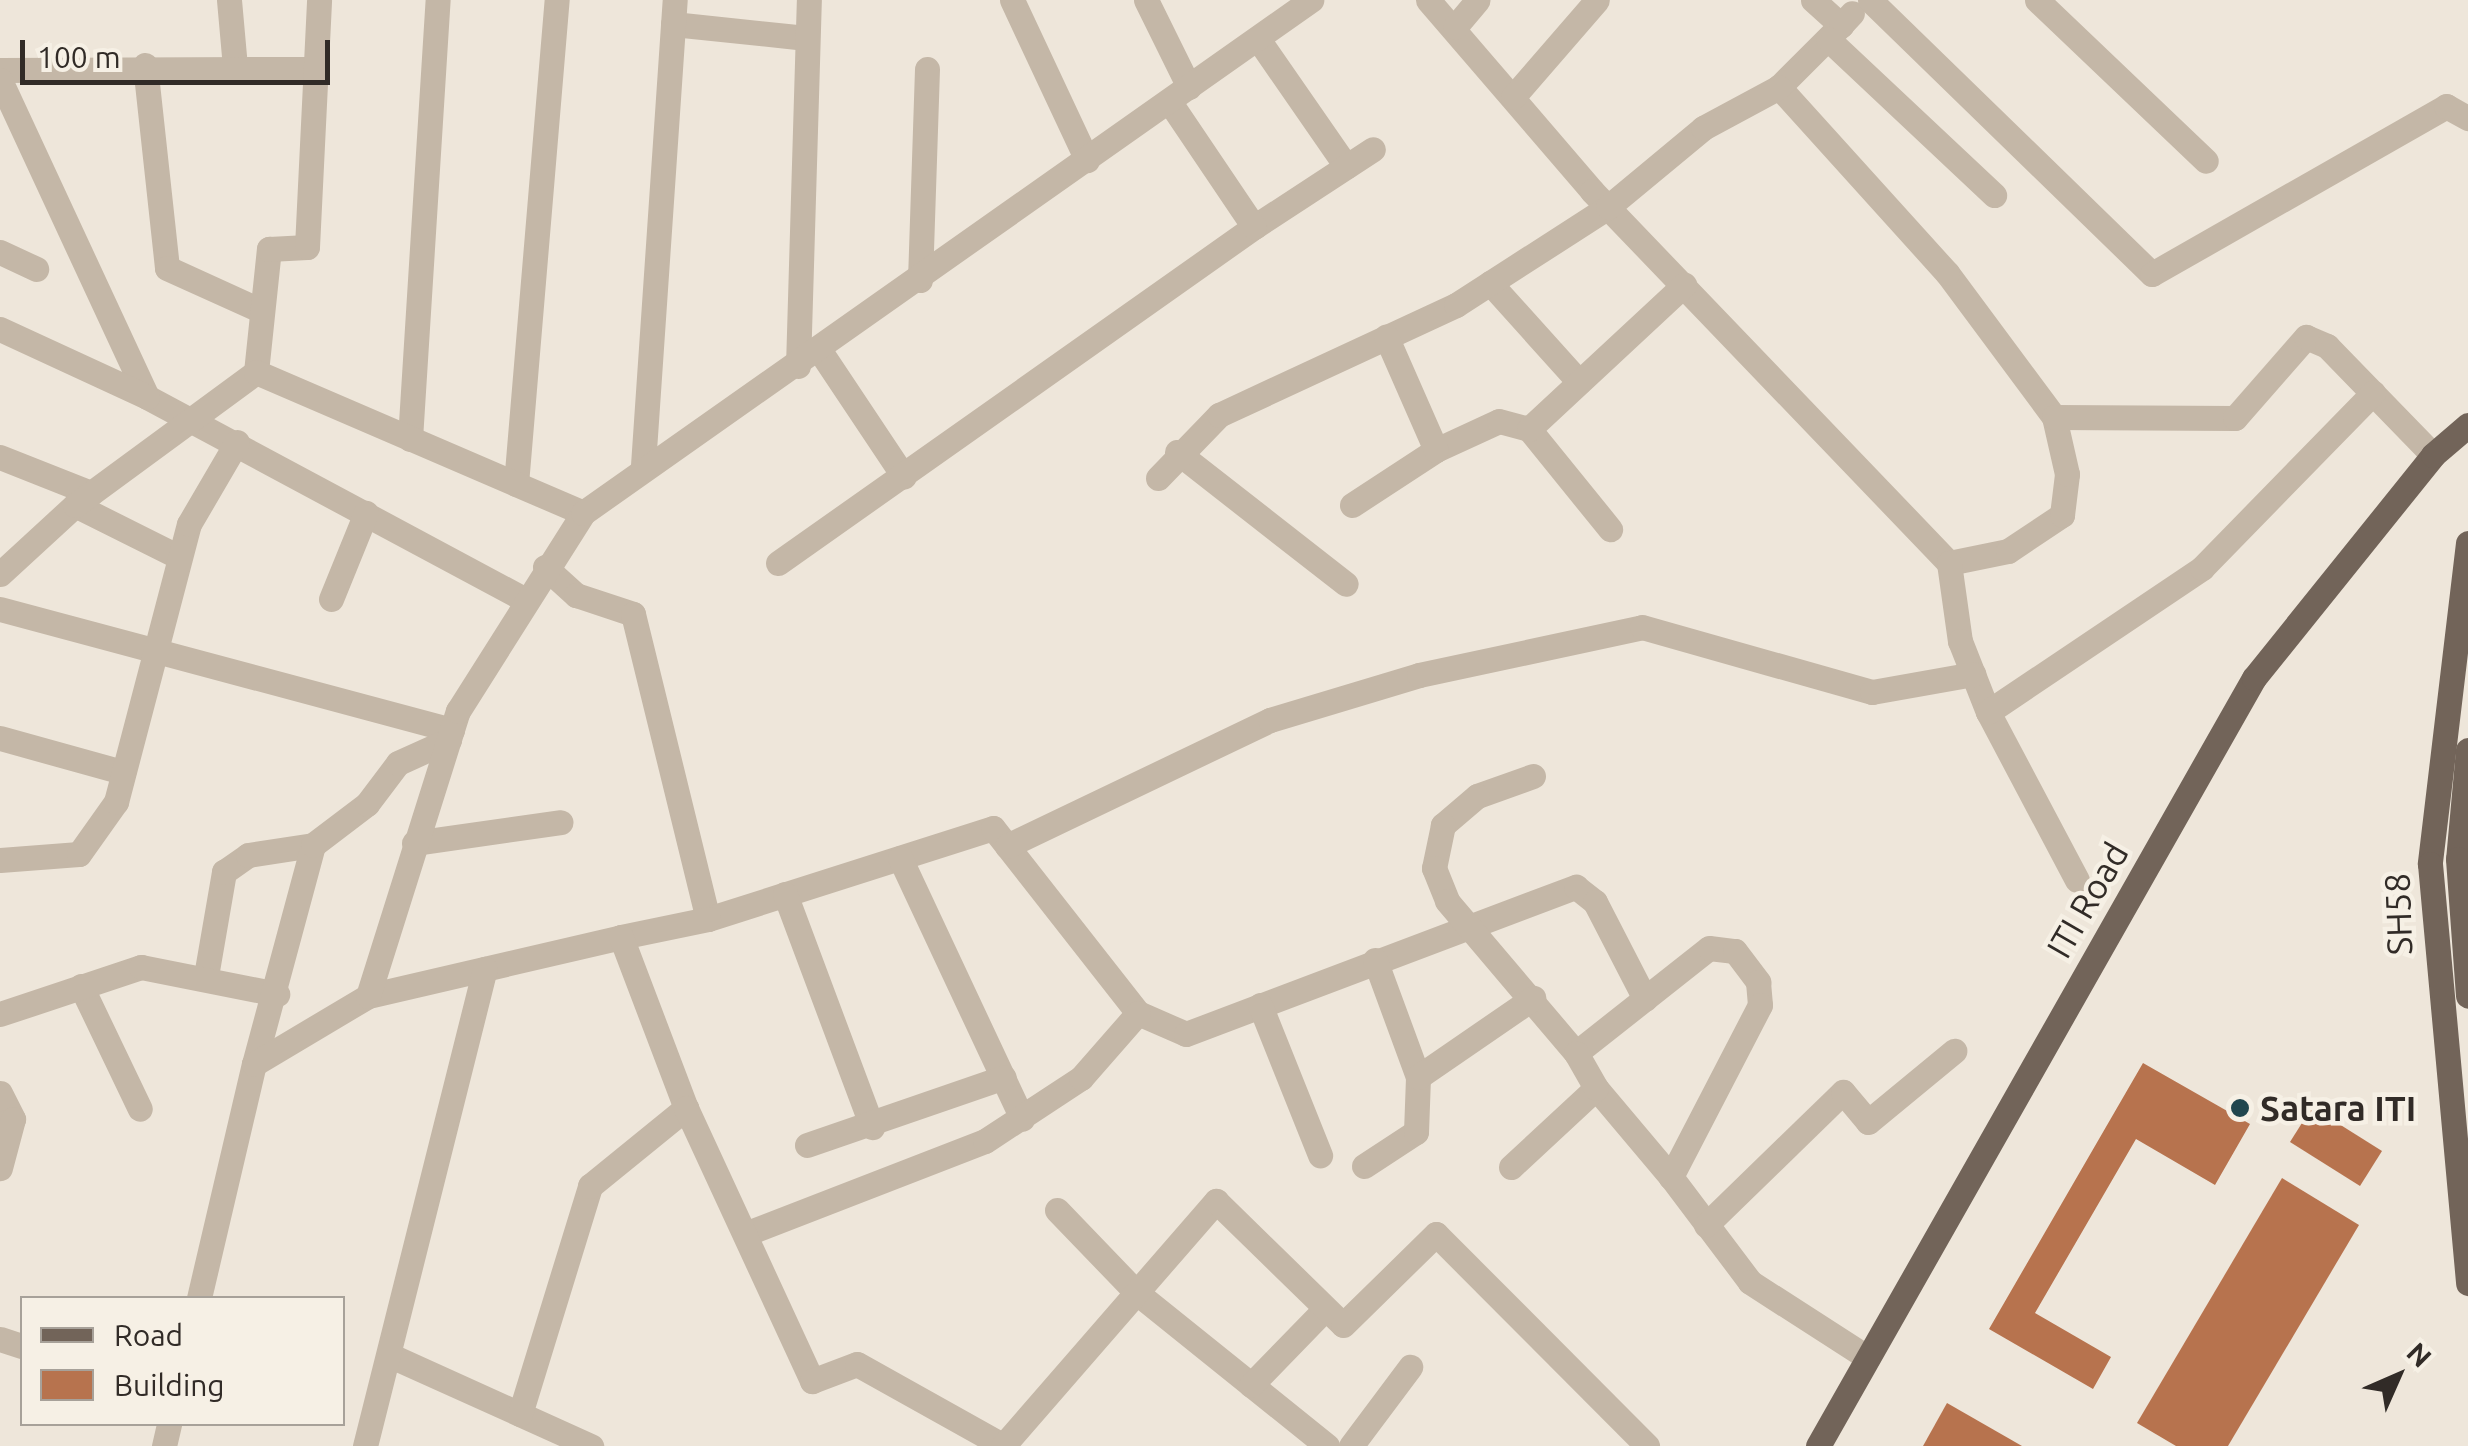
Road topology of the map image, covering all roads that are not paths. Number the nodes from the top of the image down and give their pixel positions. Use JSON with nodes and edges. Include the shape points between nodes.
{"nodes":[{"id":1,"x":229,"y":0,"type":"edge"},
{"id":2,"x":319,"y":0,"type":"edge"},
{"id":3,"x":438,"y":0,"type":"edge"},
{"id":4,"x":557,"y":0,"type":"edge"},
{"id":5,"x":809,"y":0,"type":"edge"},
{"id":6,"x":1012,"y":0,"type":"edge"},
{"id":7,"x":1146,"y":0,"type":"edge"},
{"id":8,"x":1311,"y":0,"type":"edge"},
{"id":9,"x":1428,"y":0,"type":"edge"},
{"id":10,"x":1478,"y":0,"type":"edge"},
{"id":11,"x":1597,"y":0,"type":"edge"},
{"id":12,"x":1813,"y":0,"type":"edge"},
{"id":13,"x":1867,"y":0,"type":"edge"},
{"id":14,"x":2037,"y":0,"type":"edge"},
{"id":15,"x":674,"y":12,"type":"edge"},
{"id":16,"x":1455,"y":27,"type":"junction"},
{"id":17,"x":1835,"y":32,"type":"junction"},
{"id":18,"x":806,"y":38,"type":"junction"},
{"id":19,"x":1258,"y":39,"type":"junction"},
{"id":20,"x":146,"y":65,"type":"junction"},
{"id":21,"x":235,"y":67,"type":"junction"},
{"id":22,"x":316,"y":69,"type":"junction"},
{"id":23,"x":927,"y":69,"type":"dead end"},
{"id":24,"x":0,"y":70,"type":"edge"},
{"id":25,"x":1779,"y":87,"type":"junction"},
{"id":26,"x":2,"y":93,"type":"edge"},
{"id":27,"x":1179,"y":94,"type":"junction"},
{"id":28,"x":1513,"y":97,"type":"junction"},
{"id":29,"x":2468,"y":118,"type":"edge"},
{"id":30,"x":1373,"y":149,"type":"dead end"},
{"id":31,"x":1086,"y":160,"type":"junction"},
{"id":32,"x":2206,"y":161,"type":"dead end"},
{"id":33,"x":1346,"y":166,"type":"junction"},
{"id":34,"x":1994,"y":195,"type":"dead end"},
{"id":35,"x":1608,"y":208,"type":"junction"},
{"id":36,"x":1254,"y":226,"type":"junction"},
{"id":37,"x":0,"y":252,"type":"edge"},
{"id":38,"x":36,"y":269,"type":"dead end"},
{"id":39,"x":920,"y":280,"type":"junction"},
{"id":40,"x":1490,"y":283,"type":"junction"},
{"id":41,"x":1684,"y":285,"type":"junction"},
{"id":42,"x":262,"y":311,"type":"junction"},
{"id":43,"x":0,"y":329,"type":"edge"},
{"id":44,"x":1386,"y":336,"type":"junction"},
{"id":45,"x":809,"y":358,"type":"junction"},
{"id":46,"x":256,"y":372,"type":"junction"},
{"id":47,"x":1579,"y":382,"type":"junction"},
{"id":48,"x":2373,"y":393,"type":"junction"},
{"id":49,"x":146,"y":397,"type":"junction"},
{"id":50,"x":2054,"y":417,"type":"junction"},
{"id":51,"x":193,"y":418,"type":"junction"},
{"id":52,"x":2468,"y":426,"type":"edge"},
{"id":53,"x":1528,"y":429,"type":"junction"},
{"id":54,"x":410,"y":438,"type":"junction"},
{"id":55,"x":237,"y":442,"type":"junction"},
{"id":56,"x":1436,"y":450,"type":"junction"},
{"id":57,"x":1177,"y":452,"type":"junction"},
{"id":58,"x":2433,"y":455,"type":"junction"},
{"id":59,"x":0,"y":457,"type":"edge"},
{"id":60,"x":643,"y":465,"type":"junction"},
{"id":61,"x":904,"y":477,"type":"junction"},
{"id":62,"x":1158,"y":478,"type":"dead end"},
{"id":63,"x":516,"y":484,"type":"junction"},
{"id":64,"x":83,"y":499,"type":"junction"},
{"id":65,"x":1352,"y":504,"type":"dead end"},
{"id":66,"x":366,"y":513,"type":"junction"},
{"id":67,"x":584,"y":513,"type":"junction"},
{"id":68,"x":1610,"y":528,"type":"dead end"},
{"id":69,"x":2468,"y":543,"type":"edge"},
{"id":70,"x":179,"y":557,"type":"junction"},
{"id":71,"x":778,"y":563,"type":"dead end"},
{"id":72,"x":1949,"y":563,"type":"junction"},
{"id":73,"x":545,"y":567,"type":"junction"},
{"id":74,"x":0,"y":574,"type":"edge"},
{"id":75,"x":1346,"y":584,"type":"dead end"},
{"id":76,"x":523,"y":598,"type":"junction"},
{"id":77,"x":331,"y":599,"type":"dead end"},
{"id":78,"x":0,"y":609,"type":"edge"},
{"id":79,"x":152,"y":648,"type":"junction"},
{"id":80,"x":1973,"y":674,"type":"junction"},
{"id":81,"x":1988,"y":712,"type":"junction"},
{"id":82,"x":450,"y":735,"type":"junction"},
{"id":83,"x":0,"y":738,"type":"edge"},
{"id":84,"x":2468,"y":750,"type":"edge"},
{"id":85,"x":123,"y":772,"type":"junction"},
{"id":86,"x":1533,"y":776,"type":"dead end"},
{"id":87,"x":562,"y":822,"type":"dead end"},
{"id":88,"x":414,"y":843,"type":"junction"},
{"id":89,"x":312,"y":844,"type":"junction"},
{"id":90,"x":1007,"y":846,"type":"junction"},
{"id":91,"x":900,"y":858,"type":"junction"},
{"id":92,"x":0,"y":860,"type":"edge"},
{"id":93,"x":2077,"y":880,"type":"dead end"},
{"id":94,"x":785,"y":894,"type":"junction"},
{"id":95,"x":708,"y":919,"type":"junction"},
{"id":96,"x":1466,"y":926,"type":"junction"},
{"id":97,"x":621,"y":937,"type":"junction"},
{"id":98,"x":1375,"y":960,"type":"junction"},
{"id":99,"x":485,"y":970,"type":"junction"},
{"id":100,"x":206,"y":976,"type":"junction"},
{"id":101,"x":81,"y":986,"type":"junction"},
{"id":102,"x":277,"y":994,"type":"junction"},
{"id":103,"x":368,"y":996,"type":"junction"},
{"id":104,"x":2468,"y":996,"type":"edge"},
{"id":105,"x":1533,"y":998,"type":"junction"},
{"id":106,"x":1644,"y":999,"type":"junction"},
{"id":107,"x":1260,"y":1005,"type":"junction"},
{"id":108,"x":1138,"y":1013,"type":"junction"},
{"id":109,"x":0,"y":1014,"type":"edge"},
{"id":110,"x":1954,"y":1051,"type":"dead end"},
{"id":111,"x":1576,"y":1053,"type":"junction"},
{"id":112,"x":254,"y":1064,"type":"junction"},
{"id":113,"x":1004,"y":1076,"type":"junction"},
{"id":114,"x":1418,"y":1077,"type":"junction"},
{"id":115,"x":1596,"y":1088,"type":"junction"},
{"id":116,"x":0,"y":1093,"type":"edge"},
{"id":117,"x":686,"y":1108,"type":"junction"},
{"id":118,"x":140,"y":1110,"type":"dead end"},
{"id":119,"x":1022,"y":1119,"type":"junction"},
{"id":120,"x":6,"y":1122,"type":"edge"},
{"id":121,"x":872,"y":1127,"type":"junction"},
{"id":122,"x":807,"y":1144,"type":"dead end"},
{"id":123,"x":1320,"y":1155,"type":"dead end"},
{"id":124,"x":1364,"y":1166,"type":"dead end"},
{"id":125,"x":1510,"y":1167,"type":"dead end"},
{"id":126,"x":0,"y":1168,"type":"edge"},
{"id":127,"x":1670,"y":1177,"type":"junction"},
{"id":128,"x":1057,"y":1210,"type":"dead end"},
{"id":129,"x":1706,"y":1224,"type":"junction"},
{"id":130,"x":745,"y":1234,"type":"junction"},
{"id":131,"x":2468,"y":1283,"type":"edge"},
{"id":132,"x":1137,"y":1293,"type":"junction"},
{"id":133,"x":199,"y":1296,"type":"edge"},
{"id":134,"x":1322,"y":1312,"type":"junction"},
{"id":135,"x":389,"y":1355,"type":"junction"},
{"id":136,"x":1868,"y":1358,"type":"junction"},
{"id":137,"x":1410,"y":1367,"type":"dead end"},
{"id":138,"x":1250,"y":1384,"type":"junction"},
{"id":139,"x":520,"y":1414,"type":"junction"},
{"id":140,"x":365,"y":1446,"type":"edge"},
{"id":141,"x":590,"y":1446,"type":"edge"},
{"id":142,"x":1004,"y":1446,"type":"edge"},
{"id":143,"x":1327,"y":1446,"type":"edge"},
{"id":144,"x":1351,"y":1446,"type":"edge"},
{"id":145,"x":1647,"y":1446,"type":"edge"},
{"id":146,"x":1818,"y":1446,"type":"edge"}],
"edges":[{"from":1,"to":21,"type":"street"},
{"from":2,"to":22,"type":"street"},
{"from":3,"to":54,"type":"street"},
{"from":4,"to":63,"type":"street"},
{"from":5,"to":18,"type":"street"},
{"from":6,"to":31,"type":"street"},
{"from":7,"to":27,"type":"street"},
{"from":8,"to":19,"type":"street"},
{"from":9,"to":16,"type":"street"},
{"from":10,"to":16,"type":"street"},
{"from":11,"to":28,"type":"street"},
{"from":12,"to":17,"type":"street"},
{"from":13,"to":17,"type":"street"},
{"from":13,"to":29,"type":"street","via":[[2152,274],[2446,106]]},
{"from":14,"to":32,"type":"street"},
{"from":15,"to":18,"type":"street"},
{"from":15,"to":60,"type":"street"},
{"from":16,"to":28,"type":"street"},
{"from":17,"to":25,"type":"street"},
{"from":17,"to":34,"type":"street"},
{"from":18,"to":45,"type":"street"},
{"from":19,"to":27,"type":"street"},
{"from":19,"to":33,"type":"street"},
{"from":20,"to":21,"type":"street"},
{"from":20,"to":24,"type":"street"},
{"from":20,"to":42,"type":"street","via":[[167,268]]},
{"from":21,"to":22,"type":"street"},
{"from":22,"to":42,"type":"street","via":[[307,247],[269,248]]},
{"from":23,"to":39,"type":"street"},
{"from":25,"to":35,"type":"street","via":[[1702,128]]},
{"from":25,"to":50,"type":"street","via":[[1947,273]]},
{"from":26,"to":49,"type":"street"},
{"from":27,"to":31,"type":"street"},
{"from":27,"to":36,"type":"street"},
{"from":28,"to":35,"type":"street"},
{"from":30,"to":33,"type":"street"},
{"from":31,"to":39,"type":"street"},
{"from":33,"to":36,"type":"street"},
{"from":35,"to":40,"type":"street"},
{"from":35,"to":41,"type":"street"},
{"from":36,"to":61,"type":"street"},
{"from":37,"to":38,"type":"street"},
{"from":39,"to":45,"type":"street"},
{"from":40,"to":44,"type":"street"},
{"from":40,"to":47,"type":"street"},
{"from":41,"to":47,"type":"street"},
{"from":41,"to":72,"type":"street"},
{"from":42,"to":46,"type":"street"},
{"from":43,"to":49,"type":"street"},
{"from":44,"to":56,"type":"street"},
{"from":44,"to":57,"type":"street","via":[[1242,402]]},
{"from":45,"to":60,"type":"street"},
{"from":45,"to":61,"type":"street"},
{"from":46,"to":51,"type":"street"},
{"from":46,"to":54,"type":"street"},
{"from":47,"to":53,"type":"street"},
{"from":48,"to":50,"type":"street","via":[[2306,337],[2235,418]]},
{"from":48,"to":58,"type":"street"},
{"from":48,"to":81,"type":"street","via":[[2202,568]]},
{"from":49,"to":51,"type":"street"},
{"from":50,"to":72,"type":"street","via":[[2066,474],[2062,514],[2008,551]]},
{"from":51,"to":55,"type":"street"},
{"from":51,"to":64,"type":"street"},
{"from":52,"to":58,"type":"main road","name":"ITI Road"},
{"from":53,"to":56,"type":"street","via":[[1499,422]]},
{"from":53,"to":68,"type":"street"},
{"from":54,"to":63,"type":"street"},
{"from":55,"to":66,"type":"street"},
{"from":55,"to":70,"type":"street"},
{"from":56,"to":65,"type":"street"},
{"from":57,"to":62,"type":"street"},
{"from":57,"to":75,"type":"street"},
{"from":58,"to":136,"type":"main road","name":"ITI Road","via":[[2254,678]]},
{"from":59,"to":64,"type":"street"},
{"from":60,"to":67,"type":"street"},
{"from":61,"to":71,"type":"street"},
{"from":63,"to":67,"type":"street"},
{"from":64,"to":70,"type":"street"},
{"from":64,"to":74,"type":"street"},
{"from":66,"to":76,"type":"street"},
{"from":66,"to":77,"type":"street"},
{"from":67,"to":73,"type":"street"},
{"from":69,"to":131,"type":"main road","name":"SH58","number":"SH58","via":[[2430,864]]},
{"from":70,"to":79,"type":"street"},
{"from":72,"to":80,"type":"street"},
{"from":73,"to":76,"type":"street"},
{"from":73,"to":95,"type":"street","via":[[576,595],[632,614]]},
{"from":76,"to":82,"type":"street"},
{"from":78,"to":79,"type":"street"},
{"from":79,"to":82,"type":"street"},
{"from":79,"to":85,"type":"street"},
{"from":80,"to":81,"type":"street"},
{"from":80,"to":90,"type":"street","via":[[1872,692],[1642,628],[1419,675],[1270,720]]},
{"from":81,"to":93,"type":"street"},
{"from":82,"to":88,"type":"street"},
{"from":82,"to":89,"type":"street","via":[[398,763],[367,804]]},
{"from":83,"to":85,"type":"street"},
{"from":84,"to":104,"type":"main road","name":"SH58","number":"SH58","via":[[2458,858]]},
{"from":85,"to":92,"type":"street","via":[[116,802],[79,854]]},
{"from":86,"to":96,"type":"street","via":[[1477,796],[1442,825],[1436,879]]},
{"from":87,"to":88,"type":"street"},
{"from":88,"to":103,"type":"street"},
{"from":89,"to":100,"type":"street","via":[[248,855],[224,872]]},
{"from":89,"to":102,"type":"street"},
{"from":90,"to":91,"type":"street","via":[[993,828]]},
{"from":90,"to":108,"type":"street"},
{"from":91,"to":94,"type":"street"},
{"from":91,"to":113,"type":"street"},
{"from":94,"to":95,"type":"street"},
{"from":94,"to":121,"type":"street"},
{"from":95,"to":97,"type":"street"},
{"from":96,"to":98,"type":"street"},
{"from":96,"to":105,"type":"street"},
{"from":96,"to":106,"type":"street","via":[[1583,889]]},
{"from":97,"to":99,"type":"street"},
{"from":97,"to":117,"type":"street"},
{"from":98,"to":107,"type":"street"},
{"from":98,"to":114,"type":"street"},
{"from":99,"to":103,"type":"street"},
{"from":99,"to":135,"type":"street"},
{"from":100,"to":101,"type":"street","via":[[141,967]]},
{"from":100,"to":102,"type":"street"},
{"from":101,"to":109,"type":"street"},
{"from":101,"to":118,"type":"street"},
{"from":102,"to":112,"type":"street"},
{"from":103,"to":112,"type":"street"},
{"from":105,"to":111,"type":"street"},
{"from":105,"to":114,"type":"street"},
{"from":106,"to":111,"type":"street"},
{"from":106,"to":127,"type":"street","via":[[1717,946],[1736,951],[1761,994]]},
{"from":107,"to":108,"type":"street","via":[[1186,1034]]},
{"from":107,"to":123,"type":"street"},
{"from":108,"to":119,"type":"street","via":[[1081,1078]]},
{"from":110,"to":129,"type":"street","via":[[1868,1122],[1843,1092]]},
{"from":111,"to":115,"type":"street"},
{"from":112,"to":133,"type":"street"},
{"from":113,"to":119,"type":"street"},
{"from":113,"to":121,"type":"street"},
{"from":114,"to":124,"type":"street","via":[[1416,1132]]},
{"from":115,"to":125,"type":"street"},
{"from":115,"to":127,"type":"street"},
{"from":116,"to":120,"type":"street"},
{"from":117,"to":130,"type":"street"},
{"from":117,"to":139,"type":"street","via":[[590,1186]]},
{"from":119,"to":130,"type":"street","via":[[851,1198]]},
{"from":120,"to":126,"type":"street"},
{"from":121,"to":122,"type":"street"},
{"from":127,"to":129,"type":"street"},
{"from":128,"to":132,"type":"street"},
{"from":129,"to":136,"type":"street","via":[[1750,1282]]},
{"from":130,"to":142,"type":"street","via":[[812,1382],[858,1364]]},
{"from":132,"to":134,"type":"street","via":[[1216,1201]]},
{"from":132,"to":138,"type":"street"},
{"from":132,"to":142,"type":"street"},
{"from":134,"to":138,"type":"street"},
{"from":134,"to":145,"type":"street","via":[[1343,1325],[1436,1234]]},
{"from":135,"to":139,"type":"street"},
{"from":135,"to":140,"type":"street"},
{"from":136,"to":146,"type":"main road","name":"ITI Road"},
{"from":137,"to":144,"type":"street"},
{"from":138,"to":143,"type":"street"},
{"from":139,"to":141,"type":"street"}]}
